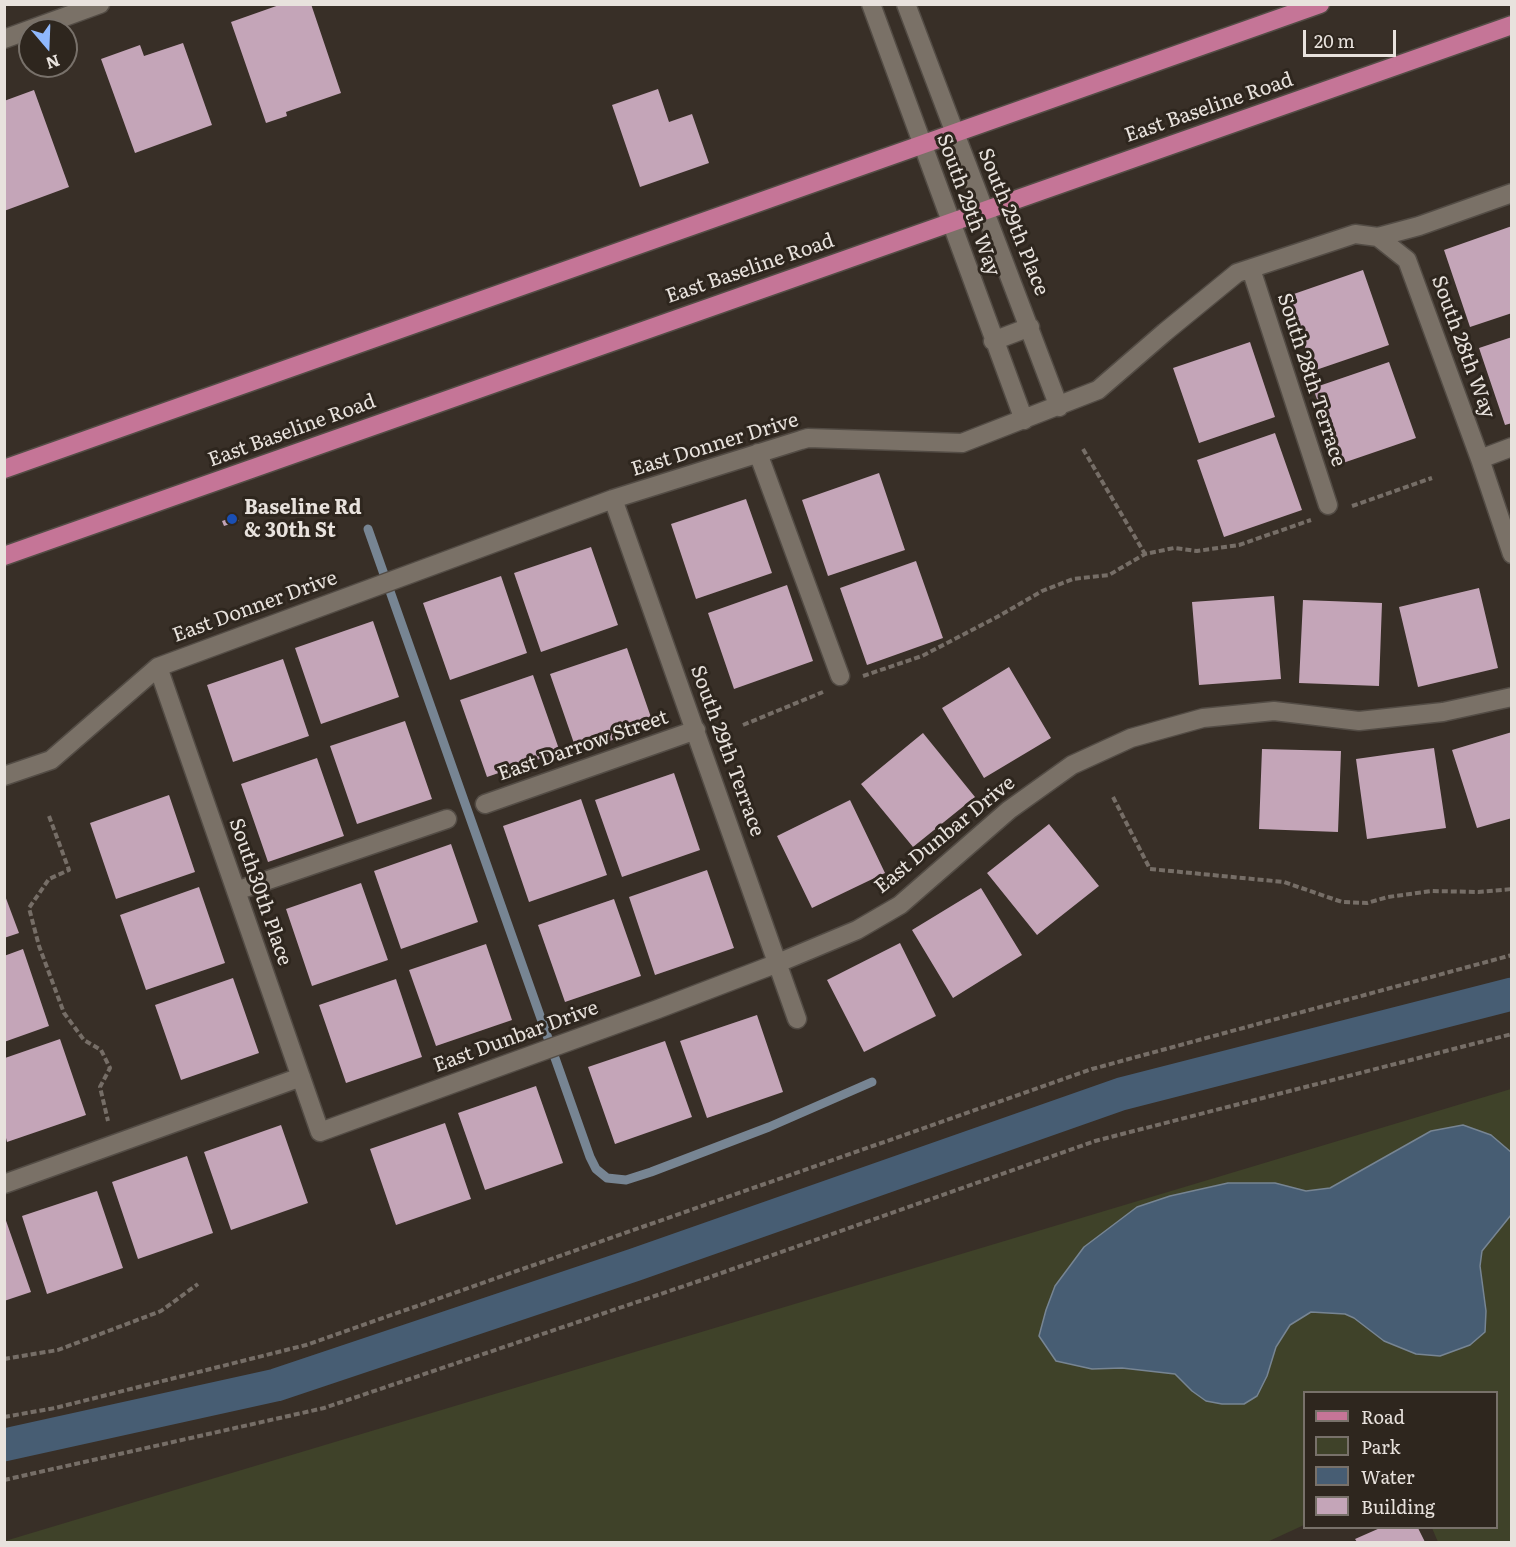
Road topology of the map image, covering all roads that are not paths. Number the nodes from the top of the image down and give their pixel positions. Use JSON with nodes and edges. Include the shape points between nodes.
{"nodes":[{"id":1,"x":100,"y":4,"type":"edge"},
{"id":2,"x":871,"y":4,"type":"edge"},
{"id":3,"x":906,"y":4,"type":"edge"},
{"id":4,"x":1320,"y":4,"type":"edge"},
{"id":5,"x":1512,"y":25,"type":"edge"},
{"id":6,"x":4,"y":39,"type":"edge"},
{"id":7,"x":954,"y":134,"type":"junction"},
{"id":8,"x":922,"y":145,"type":"junction"},
{"id":9,"x":1512,"y":193,"type":"edge"},
{"id":10,"x":985,"y":212,"type":"junction"},
{"id":11,"x":951,"y":222,"type":"junction"},
{"id":12,"x":1378,"y":237,"type":"junction"},
{"id":13,"x":1251,"y":269,"type":"junction"},
{"id":14,"x":1030,"y":327,"type":"junction"},
{"id":15,"x":993,"y":341,"type":"junction"},
{"id":16,"x":1059,"y":407,"type":"junction"},
{"id":17,"x":1024,"y":420,"type":"junction"},
{"id":18,"x":1512,"y":447,"type":"edge"},
{"id":19,"x":758,"y":453,"type":"junction"},
{"id":20,"x":1480,"y":459,"type":"junction"},
{"id":21,"x":4,"y":469,"type":"edge"},
{"id":22,"x":613,"y":499,"type":"junction"},
{"id":23,"x":1336,"y":507,"type":"road end"},
{"id":24,"x":1512,"y":554,"type":"edge"},
{"id":25,"x":4,"y":556,"type":"edge"},
{"id":26,"x":158,"y":667,"type":"junction"},
{"id":27,"x":834,"y":683,"type":"road end"},
{"id":28,"x":1512,"y":697,"type":"edge"},
{"id":29,"x":696,"y":730,"type":"junction"},
{"id":30,"x":6,"y":771,"type":"edge"},
{"id":31,"x":485,"y":804,"type":"dead end"},
{"id":32,"x":447,"y":819,"type":"dead end"},
{"id":33,"x":236,"y":891,"type":"junction"},
{"id":34,"x":778,"y":963,"type":"junction"},
{"id":35,"x":797,"y":1019,"type":"dead end"},
{"id":36,"x":301,"y":1077,"type":"junction"},
{"id":37,"x":320,"y":1132,"type":"joint"},
{"id":38,"x":4,"y":1184,"type":"edge"}],
"edges":[{"from":1,"to":6,"type":"street"},
{"from":2,"to":8,"type":"street","name":"South 29th Way"},
{"from":3,"to":7,"type":"street","name":"South 29th Way"},
{"from":4,"to":7,"type":"main road"},
{"from":5,"to":10,"type":"main road","name":"East Baseline Road"},
{"from":7,"to":8,"type":"main road"},
{"from":7,"to":10,"type":"street","name":"South 29th Place"},
{"from":8,"to":11,"type":"street","name":"South 29th Way"},
{"from":8,"to":21,"type":"main road"},
{"from":9,"to":12,"type":"street","name":"East Donner Drive"},
{"from":10,"to":11,"type":"main road","name":"East Baseline Road"},
{"from":10,"to":14,"type":"street","name":"South 29th Place"},
{"from":11,"to":15,"type":"street","name":"South 29th Way"},
{"from":11,"to":25,"type":"main road","name":"East Baseline Road"},
{"from":12,"to":13,"type":"street","name":"East Donner Drive","via":[[1355,234]]},
{"from":12,"to":20,"type":"street","name":"South 28th Way","via":[[1407,260]]},
{"from":13,"to":16,"type":"street","name":"East Donner Drive","via":[[1236,273],[1098,390]]},
{"from":13,"to":23,"type":"street","name":"South 28th Terrace"},
{"from":14,"to":15,"type":"street","name":"South 29th Place"},
{"from":14,"to":16,"type":"street","name":"South 29th Place"},
{"from":15,"to":17,"type":"street","name":"South 29th Way"},
{"from":16,"to":17,"type":"street","name":"East Donner Drive"},
{"from":17,"to":19,"type":"street","name":"East Donner Drive","via":[[962,443],[808,438]]},
{"from":18,"to":20,"type":"street"},
{"from":19,"to":22,"type":"street","name":"East Donner Drive"},
{"from":19,"to":27,"type":"street"},
{"from":20,"to":24,"type":"street","name":"South 28th Way"},
{"from":22,"to":26,"type":"street","name":"East Donner Drive"},
{"from":22,"to":29,"type":"street","name":"South 29th Terrace"},
{"from":26,"to":30,"type":"street","name":"East Donner Drive","via":[[51,760]]},
{"from":26,"to":33,"type":"street","name":"South30th Place"},
{"from":28,"to":34,"type":"street","name":"East Dunbar Drive","via":[[1443,712],[1359,721],[1274,711],[1203,718],[1131,738],[1077,762],[1009,810],[900,905],[857,930]]},
{"from":29,"to":31,"type":"street","name":"East Darrow Street"},
{"from":29,"to":34,"type":"street","name":"South 29th Terrace"},
{"from":32,"to":33,"type":"street"},
{"from":33,"to":36,"type":"street","name":"South30th Place"},
{"from":34,"to":35,"type":"street","name":"South 29th Terrace"},
{"from":34,"to":37,"type":"street","name":"East Dunbar Drive"},
{"from":36,"to":37,"type":"street","name":"South30th Place"},
{"from":36,"to":38,"type":"street"}]}
